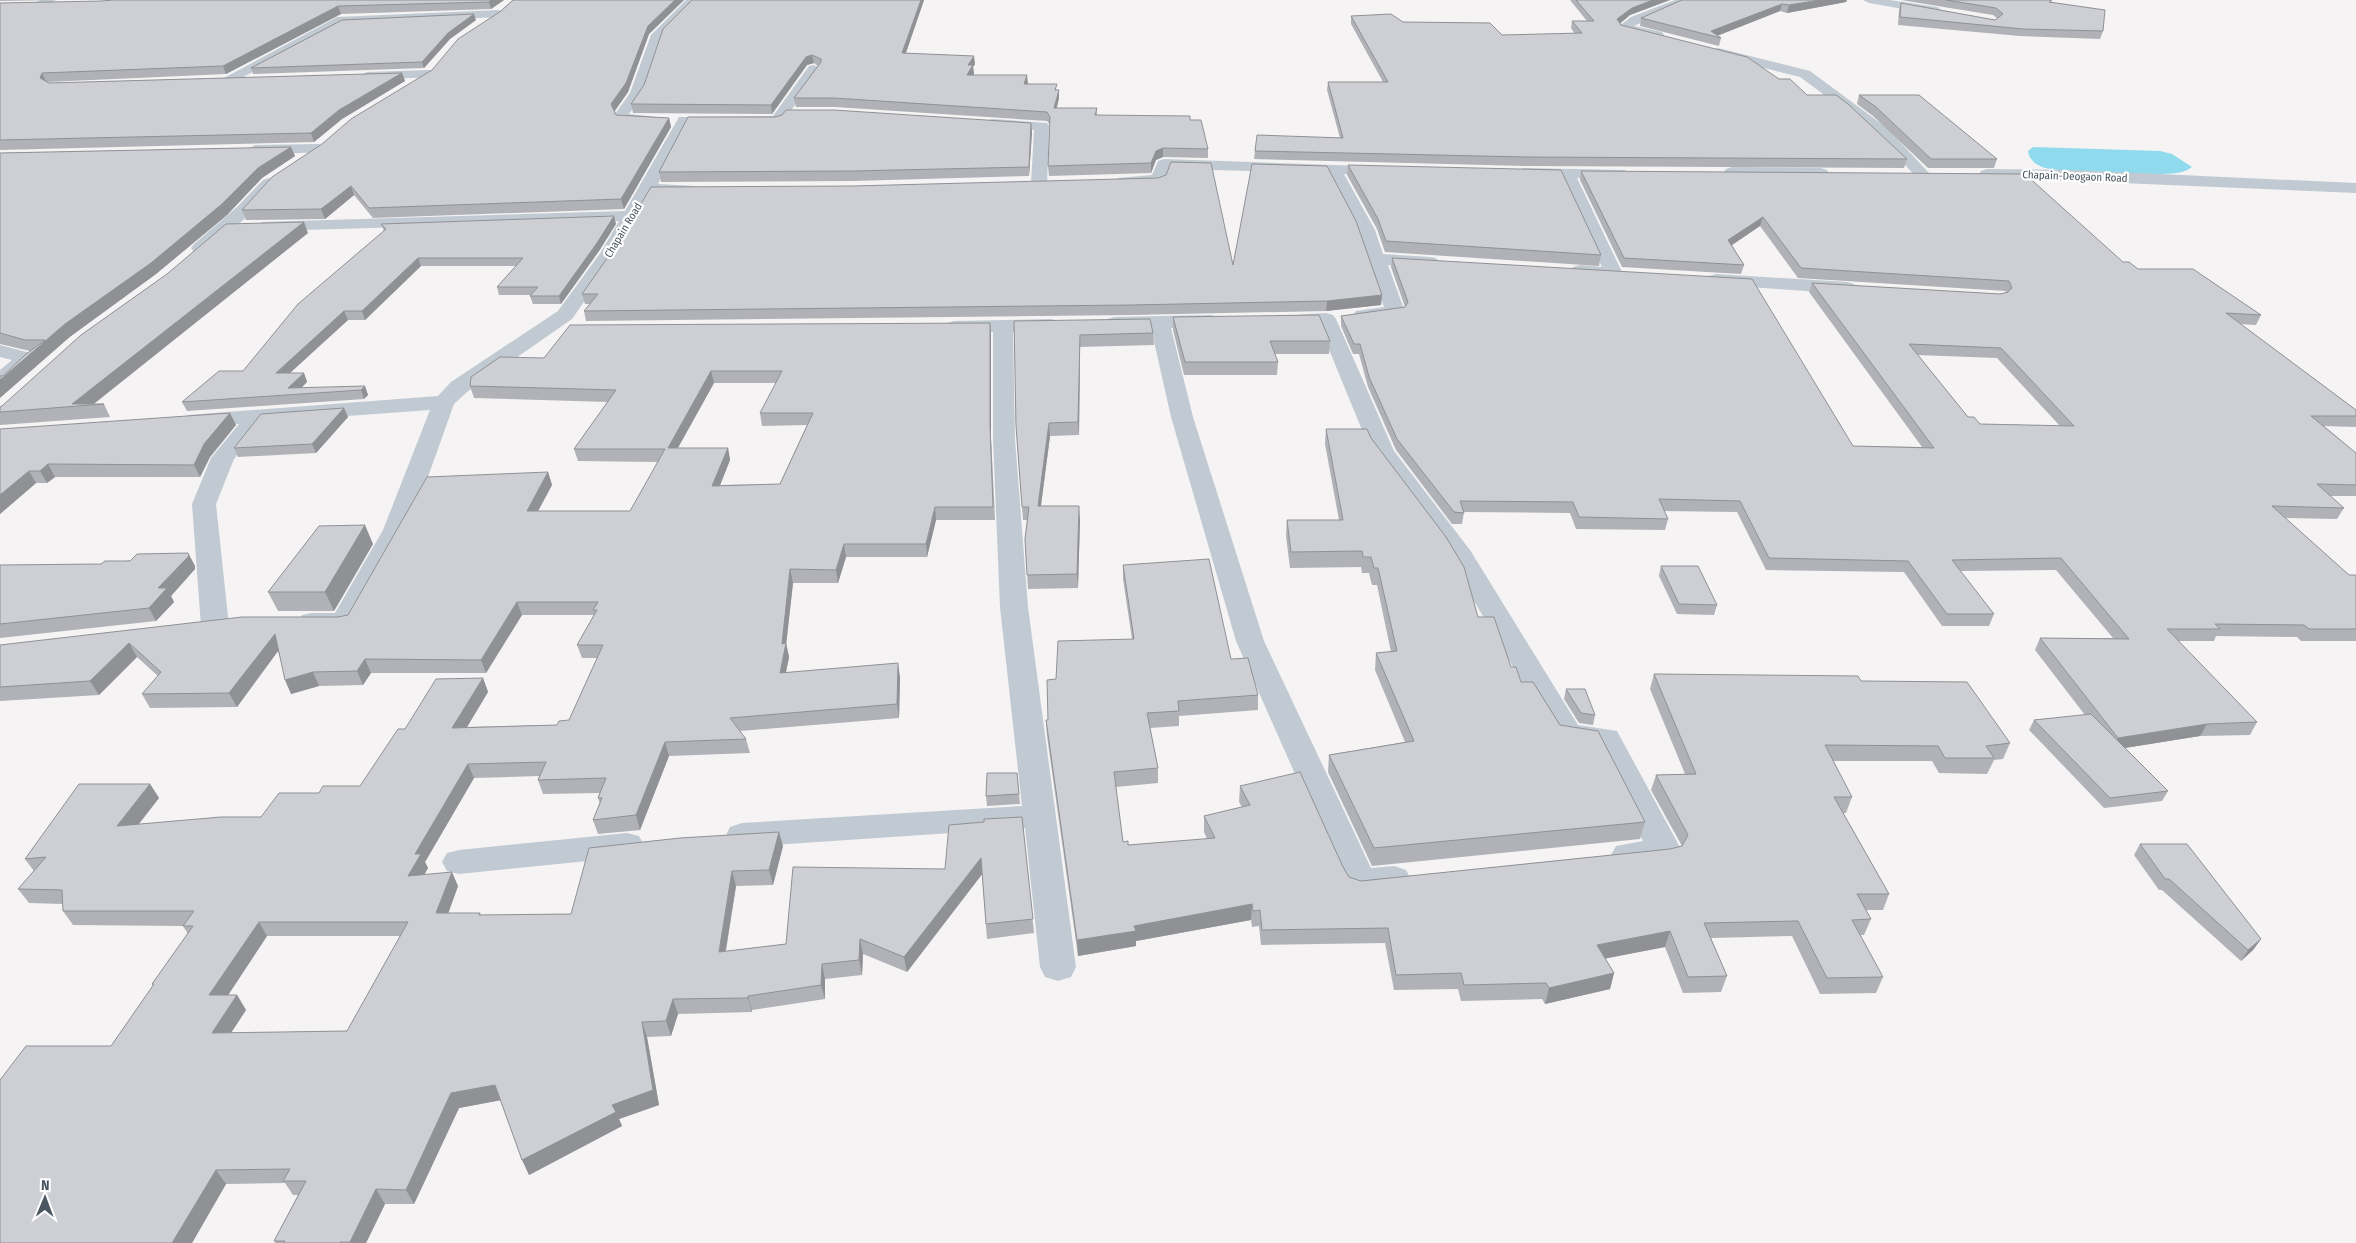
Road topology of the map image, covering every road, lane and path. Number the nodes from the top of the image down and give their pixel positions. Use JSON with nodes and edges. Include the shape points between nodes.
{"nodes":[{"id":1,"x":50,"y":0,"type":"edge"},
{"id":2,"x":693,"y":0,"type":"edge"},
{"id":3,"x":1685,"y":0,"type":"edge"},
{"id":4,"x":1869,"y":0,"type":"edge"},
{"id":5,"x":64,"y":5,"type":"edge"},
{"id":6,"x":1945,"y":13,"type":"edge"},
{"id":7,"x":470,"y":34,"type":"edge"},
{"id":8,"x":1670,"y":39,"type":"edge"},
{"id":9,"x":1705,"y":49,"type":"edge"},
{"id":10,"x":814,"y":69,"type":"edge"},
{"id":11,"x":350,"y":76,"type":"edge"},
{"id":12,"x":229,"y":78,"type":"junction"},
{"id":13,"x":257,"y":78,"type":"edge"},
{"id":14,"x":211,"y":79,"type":"edge"},
{"id":15,"x":406,"y":89,"type":"edge"},
{"id":16,"x":781,"y":113,"type":"junction"},
{"id":17,"x":799,"y":113,"type":"edge"},
{"id":18,"x":684,"y":120,"type":"junction"},
{"id":19,"x":977,"y":122,"type":"edge"},
{"id":20,"x":239,"y":151,"type":"edge"},
{"id":21,"x":1334,"y":169,"type":"junction"},
{"id":22,"x":1400,"y":170,"type":"edge"},
{"id":23,"x":1633,"y":172,"type":"edge"},
{"id":24,"x":1719,"y":172,"type":"edge"},
{"id":25,"x":1506,"y":173,"type":"edge"},
{"id":26,"x":1567,"y":173,"type":"junction"},
{"id":27,"x":1834,"y":173,"type":"edge"},
{"id":28,"x":1900,"y":174,"type":"edge"},
{"id":29,"x":1922,"y":174,"type":"junction"},
{"id":30,"x":1942,"y":174,"type":"edge"},
{"id":31,"x":1971,"y":174,"type":"edge"},
{"id":32,"x":1109,"y":182,"type":"edge"},
{"id":33,"x":1059,"y":183,"type":"edge"},
{"id":34,"x":1020,"y":184,"type":"edge"},
{"id":35,"x":1039,"y":184,"type":"junction"},
{"id":36,"x":2356,"y":188,"type":"edge"},
{"id":37,"x":647,"y":189,"type":"junction"},
{"id":38,"x":706,"y":189,"type":"edge"},
{"id":39,"x":632,"y":216,"type":"junction"},
{"id":40,"x":224,"y":227,"type":"junction"},
{"id":41,"x":191,"y":256,"type":"edge"},
{"id":42,"x":1376,"y":259,"type":"junction"},
{"id":43,"x":1446,"y":263,"type":"edge"},
{"id":44,"x":1565,"y":270,"type":"edge"},
{"id":45,"x":1614,"y":274,"type":"junction"},
{"id":46,"x":1634,"y":275,"type":"edge"},
{"id":47,"x":1703,"y":279,"type":"edge"},
{"id":48,"x":1870,"y":289,"type":"edge"},
{"id":49,"x":1326,"y":319,"type":"junction"},
{"id":50,"x":1263,"y":320,"type":"edge"},
{"id":51,"x":1235,"y":321,"type":"edge"},
{"id":52,"x":1160,"y":322,"type":"junction"},
{"id":53,"x":1003,"y":326,"type":"junction"},
{"id":54,"x":936,"y":328,"type":"edge"},
{"id":55,"x":548,"y":329,"type":"junction"},
{"id":56,"x":577,"y":329,"type":"edge"},
{"id":57,"x":0,"y":351,"type":"edge"},
{"id":58,"x":0,"y":381,"type":"edge"},
{"id":59,"x":444,"y":402,"type":"junction"},
{"id":60,"x":257,"y":416,"type":"junction"},
{"id":61,"x":178,"y":421,"type":"edge"},
{"id":62,"x":287,"y":621,"type":"edge"},
{"id":63,"x":240,"y":622,"type":"edge"},
{"id":64,"x":1040,"y":816,"type":"junction"},
{"id":65,"x":713,"y":837,"type":"edge"},
{"id":66,"x":654,"y":842,"type":"edge"},
{"id":67,"x":1606,"y":857,"type":"edge"},
{"id":68,"x":459,"y":862,"type":"dead end"},
{"id":69,"x":1419,"y":876,"type":"edge"},
{"id":70,"x":1058,"y":967,"type":"dead end"}],
"edges":[{"from":1,"to":5,"type":"street","via":[[30,6]]},
{"from":2,"to":18,"type":"street","via":[[657,34],[637,93],[622,114],[624,119],[631,120]]},
{"from":3,"to":8,"type":"street","via":[[1624,27]]},
{"from":4,"to":6,"type":"street"},
{"from":7,"to":12,"type":"street","via":[[504,9],[341,20]]},
{"from":9,"to":29,"type":"street","via":[[1805,74],[1882,131]]},
{"from":10,"to":16,"type":"street"},
{"from":11,"to":15,"type":"street","via":[[433,69]]},
{"from":12,"to":13,"type":"street"},
{"from":12,"to":14,"type":"street"},
{"from":16,"to":17,"type":"street"},
{"from":16,"to":18,"type":"street","via":[[777,120]]},
{"from":18,"to":37,"type":"street"},
{"from":19,"to":35,"type":"street","via":[[1042,126]]},
{"from":20,"to":40,"type":"street","via":[[325,144],[270,182]]},
{"from":21,"to":22,"type":"street"},
{"from":21,"to":32,"type":"street","via":[[1164,164],[1158,180]]},
{"from":21,"to":42,"type":"street","via":[[1366,230]]},
{"from":23,"to":26,"type":"street"},
{"from":24,"to":27,"type":"street"},
{"from":25,"to":26,"type":"street"},
{"from":26,"to":45,"type":"street"},
{"from":28,"to":29,"type":"street"},
{"from":29,"to":30,"type":"street"},
{"from":31,"to":36,"type":"street","name":"Chapain-Deogaon Road","via":[[2073,175]]},
{"from":33,"to":35,"type":"street"},
{"from":34,"to":35,"type":"street"},
{"from":37,"to":38,"type":"street","name":"Chapain Road"},
{"from":37,"to":39,"type":"street","name":"Chapain Road"},
{"from":39,"to":40,"type":"street"},
{"from":39,"to":55,"type":"street","name":"Chapain Road","via":[[566,315]]},
{"from":40,"to":41,"type":"street"},
{"from":42,"to":43,"type":"street"},
{"from":42,"to":49,"type":"street","via":[[1395,312]]},
{"from":44,"to":45,"type":"street"},
{"from":45,"to":46,"type":"street"},
{"from":47,"to":48,"type":"street"},
{"from":49,"to":50,"type":"street"},
{"from":49,"to":67,"type":"street","via":[[1383,452],[1457,550],[1568,734],[1606,738],[1665,851]]},
{"from":51,"to":52,"type":"street"},
{"from":52,"to":53,"type":"street"},
{"from":52,"to":69,"type":"street","via":[[1182,417],[1250,641],[1360,882]]},
{"from":53,"to":54,"type":"street"},
{"from":53,"to":64,"type":"street","via":[[1004,439],[1014,607]]},
{"from":55,"to":56,"type":"street"},
{"from":55,"to":59,"type":"street","name":"Chapain Road","via":[[459,386]]},
{"from":57,"to":58,"type":"street","via":[[27,358]]},
{"from":59,"to":60,"type":"street"},
{"from":59,"to":62,"type":"street","via":[[396,530],[344,621]]},
{"from":60,"to":61,"type":"street"},
{"from":60,"to":63,"type":"street","via":[[223,458],[204,504],[205,627]]},
{"from":64,"to":65,"type":"street"},
{"from":64,"to":70,"type":"street"},
{"from":66,"to":68,"type":"street"}]}
